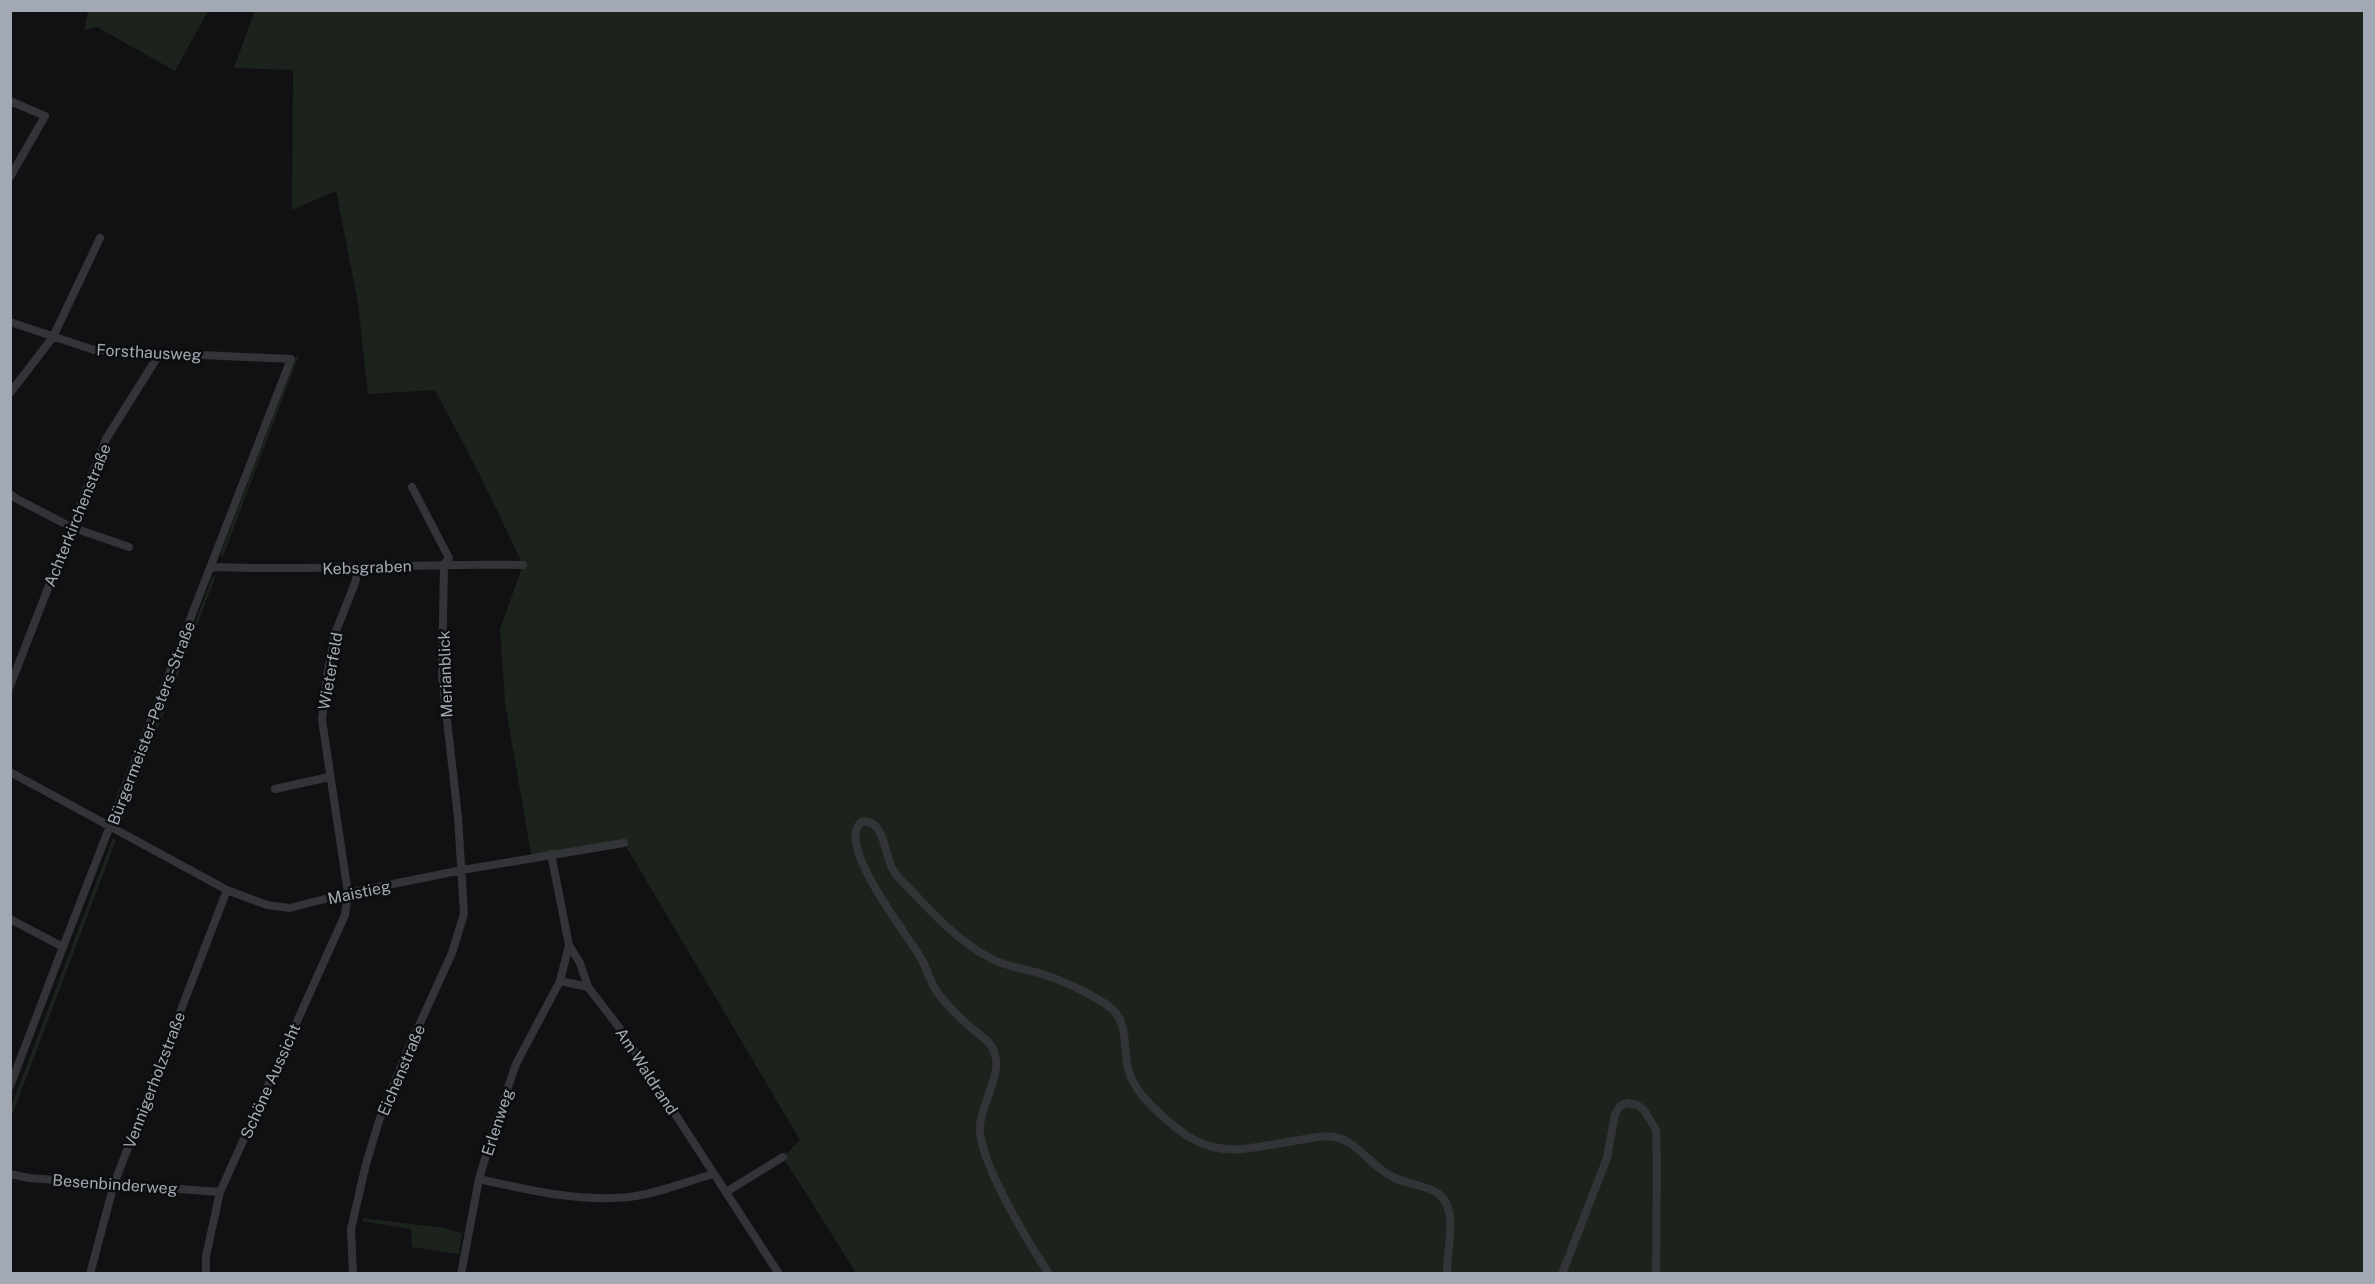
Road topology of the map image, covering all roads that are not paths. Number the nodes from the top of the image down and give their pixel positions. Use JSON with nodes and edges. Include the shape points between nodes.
{"nodes":[{"id":1,"x":10,"y":101,"type":"edge"},
{"id":2,"x":10,"y":177,"type":"edge"},
{"id":3,"x":100,"y":238,"type":"dead end"},
{"id":4,"x":10,"y":322,"type":"edge"},
{"id":5,"x":53,"y":337,"type":"junction"},
{"id":6,"x":160,"y":353,"type":"junction"},
{"id":7,"x":291,"y":359,"type":"joint"},
{"id":8,"x":10,"y":393,"type":"edge"},
{"id":9,"x":412,"y":487,"type":"dead end"},
{"id":10,"x":10,"y":494,"type":"edge"},
{"id":11,"x":72,"y":527,"type":"junction"},
{"id":12,"x":129,"y":547,"type":"dead end"},
{"id":13,"x":444,"y":564,"type":"junction"},
{"id":14,"x":523,"y":566,"type":"dead end"},
{"id":15,"x":211,"y":567,"type":"junction"},
{"id":16,"x":358,"y":567,"type":"junction"},
{"id":17,"x":10,"y":686,"type":"edge"},
{"id":18,"x":10,"y":772,"type":"edge"},
{"id":19,"x":329,"y":777,"type":"junction"},
{"id":20,"x":275,"y":789,"type":"dead end"},
{"id":21,"x":110,"y":827,"type":"junction"},
{"id":22,"x":624,"y":843,"type":"dead end"},
{"id":23,"x":551,"y":854,"type":"junction"},
{"id":24,"x":462,"y":870,"type":"junction"},
{"id":25,"x":227,"y":890,"type":"junction"},
{"id":26,"x":348,"y":893,"type":"junction"},
{"id":27,"x":10,"y":919,"type":"edge"},
{"id":28,"x":569,"y":945,"type":"junction"},
{"id":29,"x":63,"y":947,"type":"junction"},
{"id":30,"x":560,"y":981,"type":"junction"},
{"id":31,"x":588,"y":987,"type":"junction"},
{"id":32,"x":14,"y":1067,"type":"edge"},
{"id":33,"x":10,"y":1086,"type":"edge"},
{"id":34,"x":783,"y":1157,"type":"dead end"},
{"id":35,"x":10,"y":1174,"type":"edge"},
{"id":36,"x":713,"y":1174,"type":"junction"},
{"id":37,"x":479,"y":1179,"type":"junction"},
{"id":38,"x":114,"y":1184,"type":"junction"},
{"id":39,"x":220,"y":1192,"type":"junction"},
{"id":40,"x":726,"y":1192,"type":"junction"},
{"id":41,"x":90,"y":1274,"type":"edge"},
{"id":42,"x":206,"y":1274,"type":"edge"},
{"id":43,"x":352,"y":1274,"type":"edge"},
{"id":44,"x":461,"y":1274,"type":"edge"},
{"id":45,"x":778,"y":1274,"type":"edge"},
{"id":46,"x":1049,"y":1274,"type":"edge"},
{"id":47,"x":1446,"y":1274,"type":"edge"},
{"id":48,"x":1562,"y":1274,"type":"edge"},
{"id":49,"x":1656,"y":1274,"type":"edge"}],
"edges":[{"from":1,"to":2,"type":"street","via":[[45,116]]},
{"from":3,"to":5,"type":"street"},
{"from":4,"to":5,"type":"street","name":"Forsthausweg"},
{"from":5,"to":6,"type":"street","name":"Forsthausweg","via":[[94,350]]},
{"from":5,"to":8,"type":"street"},
{"from":6,"to":7,"type":"street","name":"Forsthausweg"},
{"from":6,"to":11,"type":"street","name":"Achterkirchenstraße","via":[[106,439]]},
{"from":7,"to":15,"type":"street","name":"Bürgermeister-Peters-Straße"},
{"from":9,"to":13,"type":"street","name":"Merianblick","via":[[449,558]]},
{"from":10,"to":11,"type":"street"},
{"from":11,"to":12,"type":"street"},
{"from":11,"to":17,"type":"street","name":"Achterkirchenstraße"},
{"from":13,"to":14,"type":"street","name":"Kebsgraben"},
{"from":13,"to":16,"type":"street","name":"Kebsgraben"},
{"from":13,"to":24,"type":"street","name":"Merianblick","via":[[442,676]]},
{"from":15,"to":16,"type":"street","name":"Kebsgraben"},
{"from":15,"to":21,"type":"street","name":"Bürgermeister-Peters-Straße"},
{"from":16,"to":19,"type":"street","name":"Wieterfeld","via":[[336,631],[327,675],[322,720]]},
{"from":18,"to":21,"type":"street","name":"Maistieg"},
{"from":19,"to":20,"type":"street"},
{"from":19,"to":26,"type":"street","name":"Wieterfeld"},
{"from":21,"to":25,"type":"street","name":"Maistieg"},
{"from":21,"to":29,"type":"street","name":"Bürgermeister-Peters-Straße"},
{"from":22,"to":23,"type":"street","name":"Maistieg"},
{"from":23,"to":24,"type":"street","name":"Maistieg"},
{"from":23,"to":28,"type":"street","name":"Am Waldrand"},
{"from":24,"to":26,"type":"street","name":"Maistieg"},
{"from":24,"to":43,"type":"street","name":"Eichenstraße","via":[[464,914],[452,953],[406,1053],[366,1164],[351,1228]]},
{"from":25,"to":26,"type":"street","name":"Maistieg","via":[[267,905],[290,908]]},
{"from":25,"to":38,"type":"street","name":"Vennigerholzstraße"},
{"from":26,"to":39,"type":"street","name":"Schöne Aussicht","via":[[345,915]]},
{"from":27,"to":29,"type":"street"},
{"from":28,"to":30,"type":"street","name":"Erlenweg"},
{"from":28,"to":31,"type":"street","name":"Am Waldrand"},
{"from":29,"to":32,"type":"street","name":"Bürgermeister-Peters-Straße"},
{"from":30,"to":31,"type":"street"},
{"from":30,"to":37,"type":"street","name":"Erlenweg","via":[[516,1064]]},
{"from":31,"to":36,"type":"street","name":"Am Waldrand","via":[[618,1026]]},
{"from":32,"to":33,"type":"street","name":"Bürgermeister-Peters-Straße"},
{"from":34,"to":40,"type":"street"},
{"from":35,"to":38,"type":"street","name":"Besenbinderweg"},
{"from":36,"to":37,"type":"street","via":[[658,1191],[603,1198],[547,1195]]},
{"from":36,"to":40,"type":"street","name":"Am Waldrand"},
{"from":37,"to":44,"type":"street","name":"Erlenweg"},
{"from":38,"to":39,"type":"street","name":"Besenbinderweg"},
{"from":38,"to":41,"type":"street","name":"Vennigerholzstraße"},
{"from":39,"to":42,"type":"street","name":"Schöne Aussicht","via":[[206,1256]]},
{"from":40,"to":45,"type":"street","name":"Am Waldrand"},
{"from":46,"to":47,"type":"street","via":[[1011,1209],[981,1138],[981,1118],[996,1068],[994,1052],[989,1042],[963,1021],[936,990],[923,961],[883,902],[856,841],[855,831],[861,822],[873,824],[880,831],[899,878],[965,940],[993,959],[1051,978],[1115,1012],[1123,1025],[1133,1083],[1156,1111],[1191,1139],[1209,1147],[1233,1150],[1338,1137],[1390,1176],[1440,1195],[1450,1213]]},
{"from":48,"to":49,"type":"street","via":[[1607,1158],[1615,1114],[1628,1103],[1644,1110],[1656,1130]]}]}
